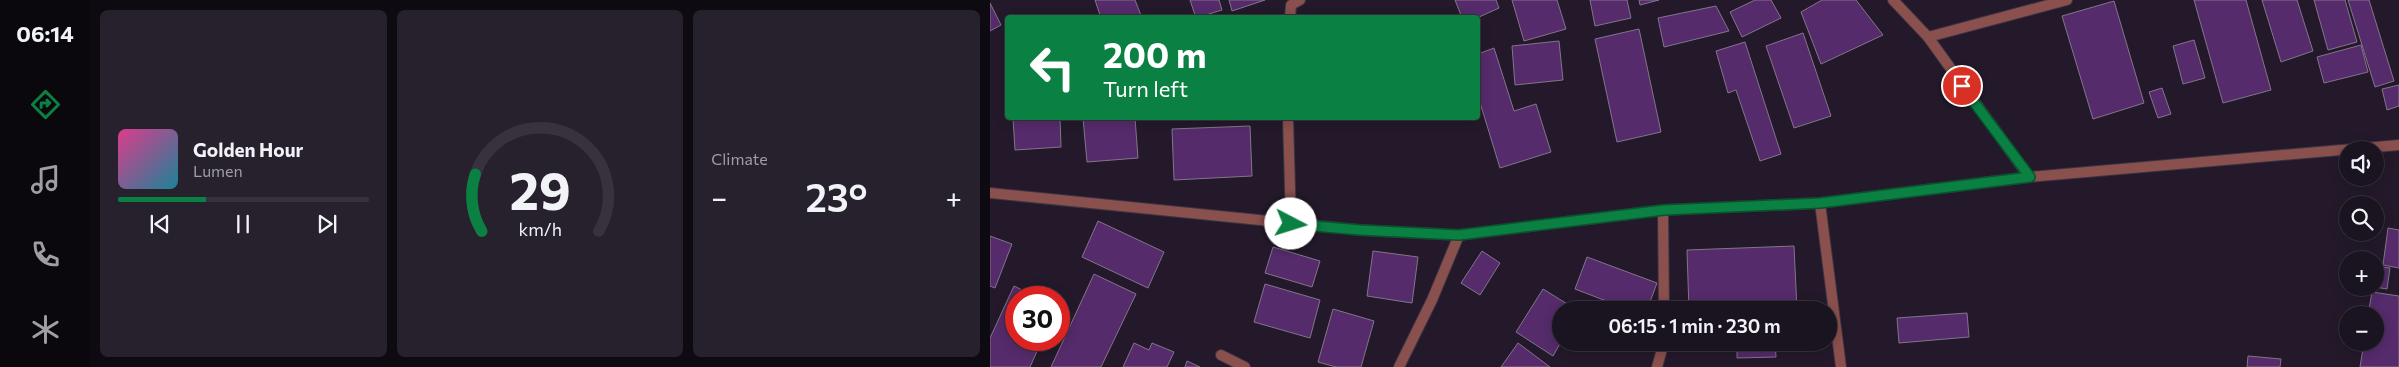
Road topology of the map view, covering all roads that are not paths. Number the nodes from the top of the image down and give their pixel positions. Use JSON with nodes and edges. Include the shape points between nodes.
{"nodes":[{"id":1,"x":1300,"y":0,"type":"edge"},
{"id":2,"x":1893,"y":0,"type":"edge"},
{"id":3,"x":2067,"y":0,"type":"edge"},
{"id":4,"x":1290,"y":15,"type":"edge"},
{"id":5,"x":1928,"y":38,"type":"junction"},
{"id":6,"x":1288,"y":120,"type":"edge"},
{"id":7,"x":2399,"y":145,"type":"edge"},
{"id":8,"x":2030,"y":177,"type":"junction"},
{"id":9,"x":990,"y":193,"type":"edge"},
{"id":10,"x":1820,"y":203,"type":"junction"},
{"id":11,"x":1664,"y":210,"type":"junction"},
{"id":12,"x":1291,"y":224,"type":"junction"},
{"id":13,"x":1459,"y":235,"type":"junction"},
{"id":14,"x":1664,"y":301,"type":"edge"},
{"id":15,"x":1661,"y":351,"type":"edge"},
{"id":16,"x":1221,"y":355,"type":"dead end"},
{"id":17,"x":1245,"y":367,"type":"edge"},
{"id":18,"x":1399,"y":367,"type":"edge"},
{"id":19,"x":1657,"y":367,"type":"edge"},
{"id":20,"x":1841,"y":367,"type":"edge"}],
"edges":[{"from":1,"to":4,"type":"street","via":[[1291,5]]},
{"from":2,"to":5,"type":"street"},
{"from":3,"to":5,"type":"street"},
{"from":5,"to":8,"type":"street"},
{"from":6,"to":12,"type":"street"},
{"from":7,"to":8,"type":"street"},
{"from":8,"to":10,"type":"street"},
{"from":9,"to":12,"type":"street"},
{"from":10,"to":11,"type":"street"},
{"from":10,"to":20,"type":"street"},
{"from":11,"to":13,"type":"street"},
{"from":11,"to":14,"type":"street"},
{"from":12,"to":13,"type":"street"},
{"from":13,"to":18,"type":"street"},
{"from":15,"to":19,"type":"street"},
{"from":16,"to":17,"type":"street"}]}
